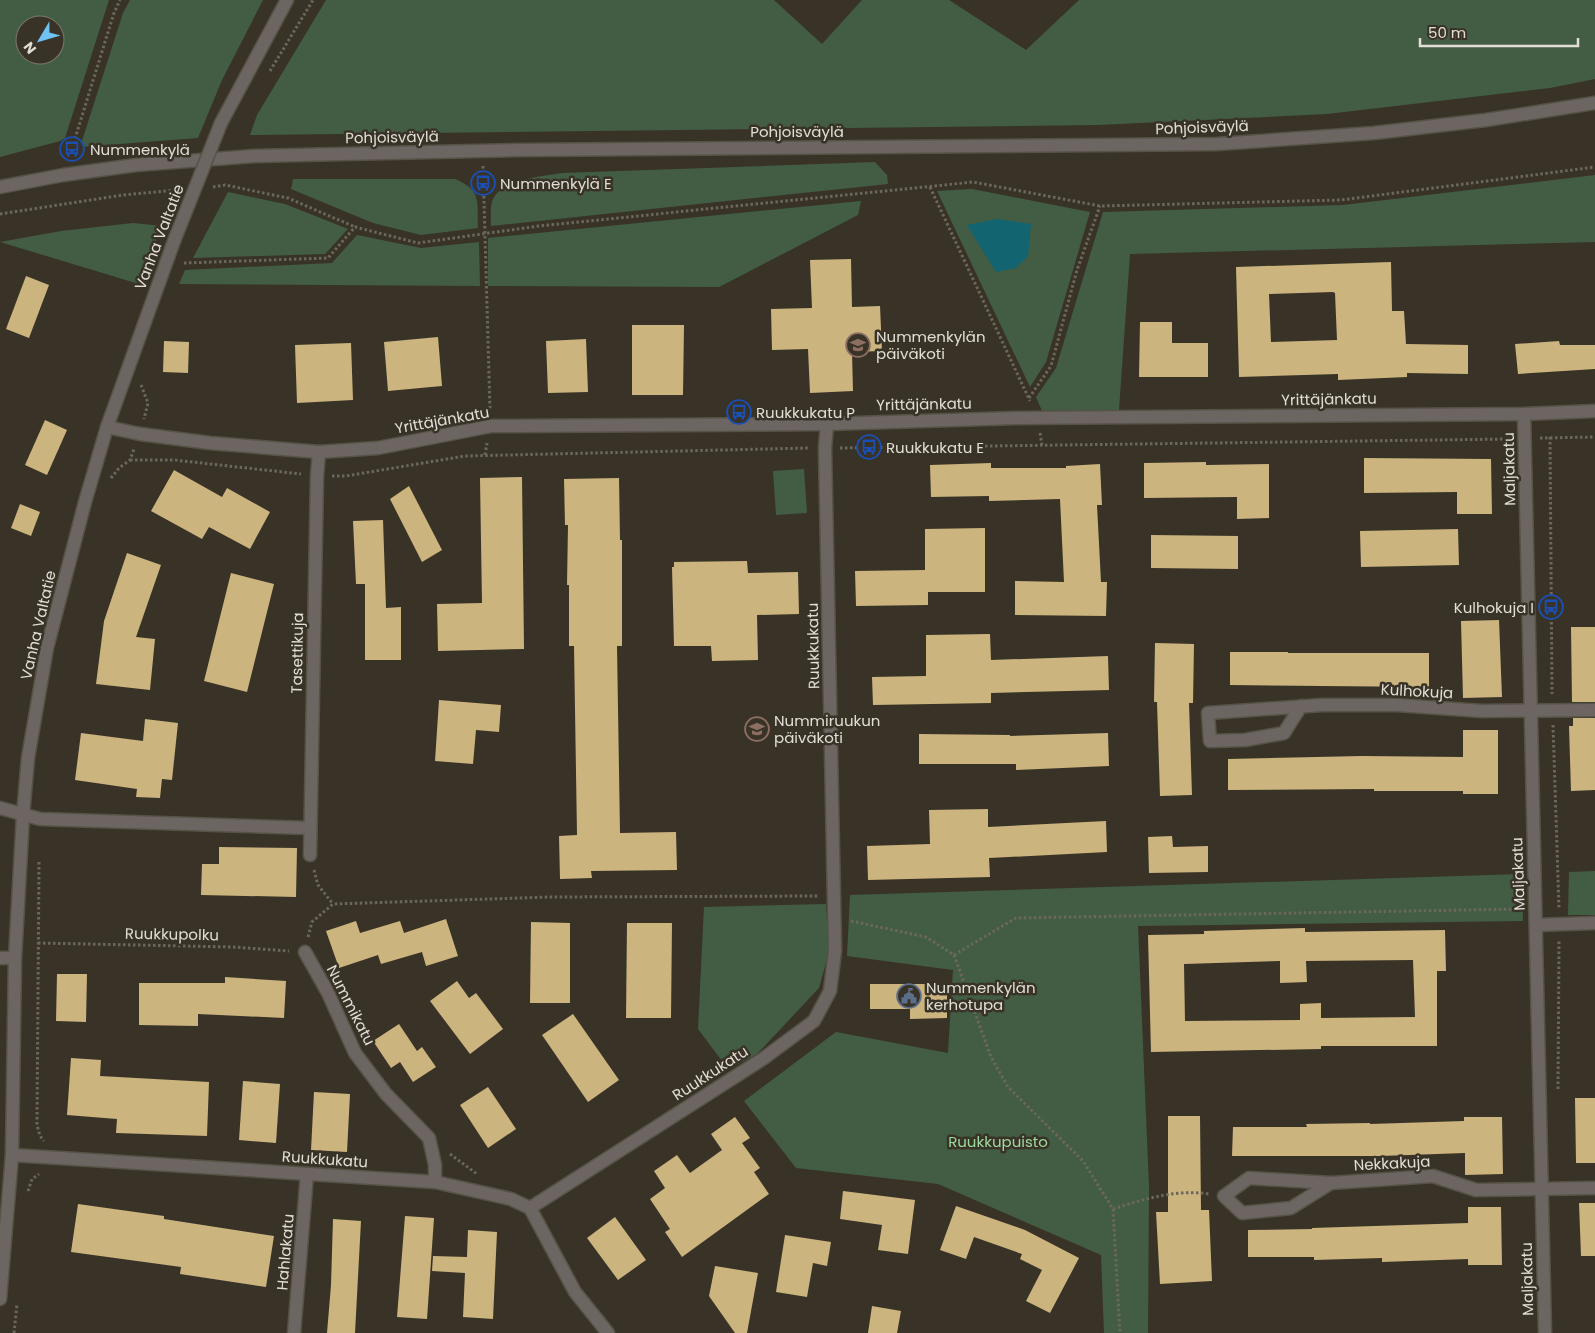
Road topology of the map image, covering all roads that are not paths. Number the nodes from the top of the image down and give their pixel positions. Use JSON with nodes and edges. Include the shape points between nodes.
{"nodes":[{"id":1,"x":288,"y":0,"type":"edge"},
{"id":2,"x":1595,"y":103,"type":"edge"},
{"id":3,"x":0,"y":188,"type":"edge"},
{"id":4,"x":1595,"y":411,"type":"edge"},
{"id":5,"x":1524,"y":414,"type":"junction"},
{"id":6,"x":827,"y":424,"type":"junction"},
{"id":7,"x":107,"y":427,"type":"junction"},
{"id":8,"x":319,"y":452,"type":"junction"},
{"id":9,"x":1301,"y":706,"type":"junction"},
{"id":10,"x":1531,"y":710,"type":"junction"},
{"id":11,"x":1595,"y":710,"type":"edge"},
{"id":12,"x":0,"y":808,"type":"edge"},
{"id":13,"x":23,"y":815,"type":"junction"},
{"id":14,"x":309,"y":828,"type":"junction"},
{"id":15,"x":310,"y":854,"type":"road end"},
{"id":16,"x":1595,"y":923,"type":"edge"},
{"id":17,"x":1536,"y":925,"type":"junction"},
{"id":18,"x":305,"y":952,"type":"road end"},
{"id":19,"x":0,"y":958,"type":"edge"},
{"id":20,"x":15,"y":958,"type":"junction"},
{"id":21,"x":12,"y":1155,"type":"junction"},
{"id":22,"x":308,"y":1174,"type":"junction"},
{"id":23,"x":435,"y":1182,"type":"junction"},
{"id":24,"x":1331,"y":1183,"type":"junction"},
{"id":25,"x":1595,"y":1188,"type":"edge"},
{"id":26,"x":1542,"y":1190,"type":"junction"},
{"id":27,"x":530,"y":1208,"type":"junction"},
{"id":28,"x":0,"y":1299,"type":"edge"},
{"id":29,"x":294,"y":1333,"type":"edge"},
{"id":30,"x":608,"y":1333,"type":"edge"},
{"id":31,"x":1545,"y":1333,"type":"edge"}],
"edges":[{"from":1,"to":7,"type":"street","name":"Vanha Valtatie","bridge":true,"via":[[221,123]]},
{"from":2,"to":3,"type":"street","name":"Pohjoisväylä","via":[[1374,133],[1217,144],[254,156],[136,164]]},
{"from":4,"to":5,"type":"street","name":"Yrittäjänkatu"},
{"from":5,"to":6,"type":"street","name":"Yrittäjänkatu","via":[[1038,418]]},
{"from":5,"to":10,"type":"street","name":"Maljakatu"},
{"from":6,"to":8,"type":"street","name":"Yrittäjänkatu","via":[[491,426],[378,448]]},
{"from":6,"to":27,"type":"street","name":"Ruukkukatu","via":[[835,918],[830,991],[814,1021],[764,1058]]},
{"from":7,"to":8,"type":"street","name":"Yrittäjänkatu","via":[[210,443]]},
{"from":7,"to":13,"type":"street","name":"Vanha Valtatie","via":[[47,648],[28,758]]},
{"from":8,"to":14,"type":"street","name":"Tasettikuja"},
{"from":9,"to":9,"type":"street","name":"Kulhokuja","via":[[1208,714],[1210,741],[1245,740],[1284,733]]},
{"from":9,"to":10,"type":"street","name":"Kulhokuja","via":[[1397,705]]},
{"from":10,"to":11,"type":"street","name":"Kulhokuja"},
{"from":10,"to":17,"type":"street","name":"Maljakatu"},
{"from":12,"to":13,"type":"street"},
{"from":13,"to":14,"type":"street","via":[[40,819]]},
{"from":13,"to":20,"type":"street","name":"Vanha Valtatie"},
{"from":14,"to":15,"type":"street","name":"Tasettikuja"},
{"from":16,"to":17,"type":"street"},
{"from":17,"to":26,"type":"street","name":"Maljakatu"},
{"from":18,"to":23,"type":"street","name":"Nummikatu","via":[[355,1053],[386,1094],[429,1138]]},
{"from":19,"to":20,"type":"street"},
{"from":20,"to":21,"type":"street","name":"Vanha Valtatie"},
{"from":21,"to":22,"type":"street","name":"Ruukkukatu"},
{"from":21,"to":28,"type":"street","name":"Vanha Valtatie"},
{"from":22,"to":23,"type":"street","name":"Ruukkukatu"},
{"from":22,"to":29,"type":"street","name":"Hahlakatu"},
{"from":23,"to":27,"type":"street","name":"Ruukkukatu","via":[[512,1199]]},
{"from":24,"to":24,"type":"street","name":"Nekkakuja","via":[[1249,1178],[1224,1196],[1242,1213],[1291,1208]]},
{"from":24,"to":26,"type":"street","name":"Nekkakuja","via":[[1432,1176],[1476,1190]]},
{"from":25,"to":26,"type":"street","name":"Nekkakuja"},
{"from":26,"to":31,"type":"street","name":"Maljakatu"},
{"from":27,"to":30,"type":"street","via":[[575,1292]]}]}
